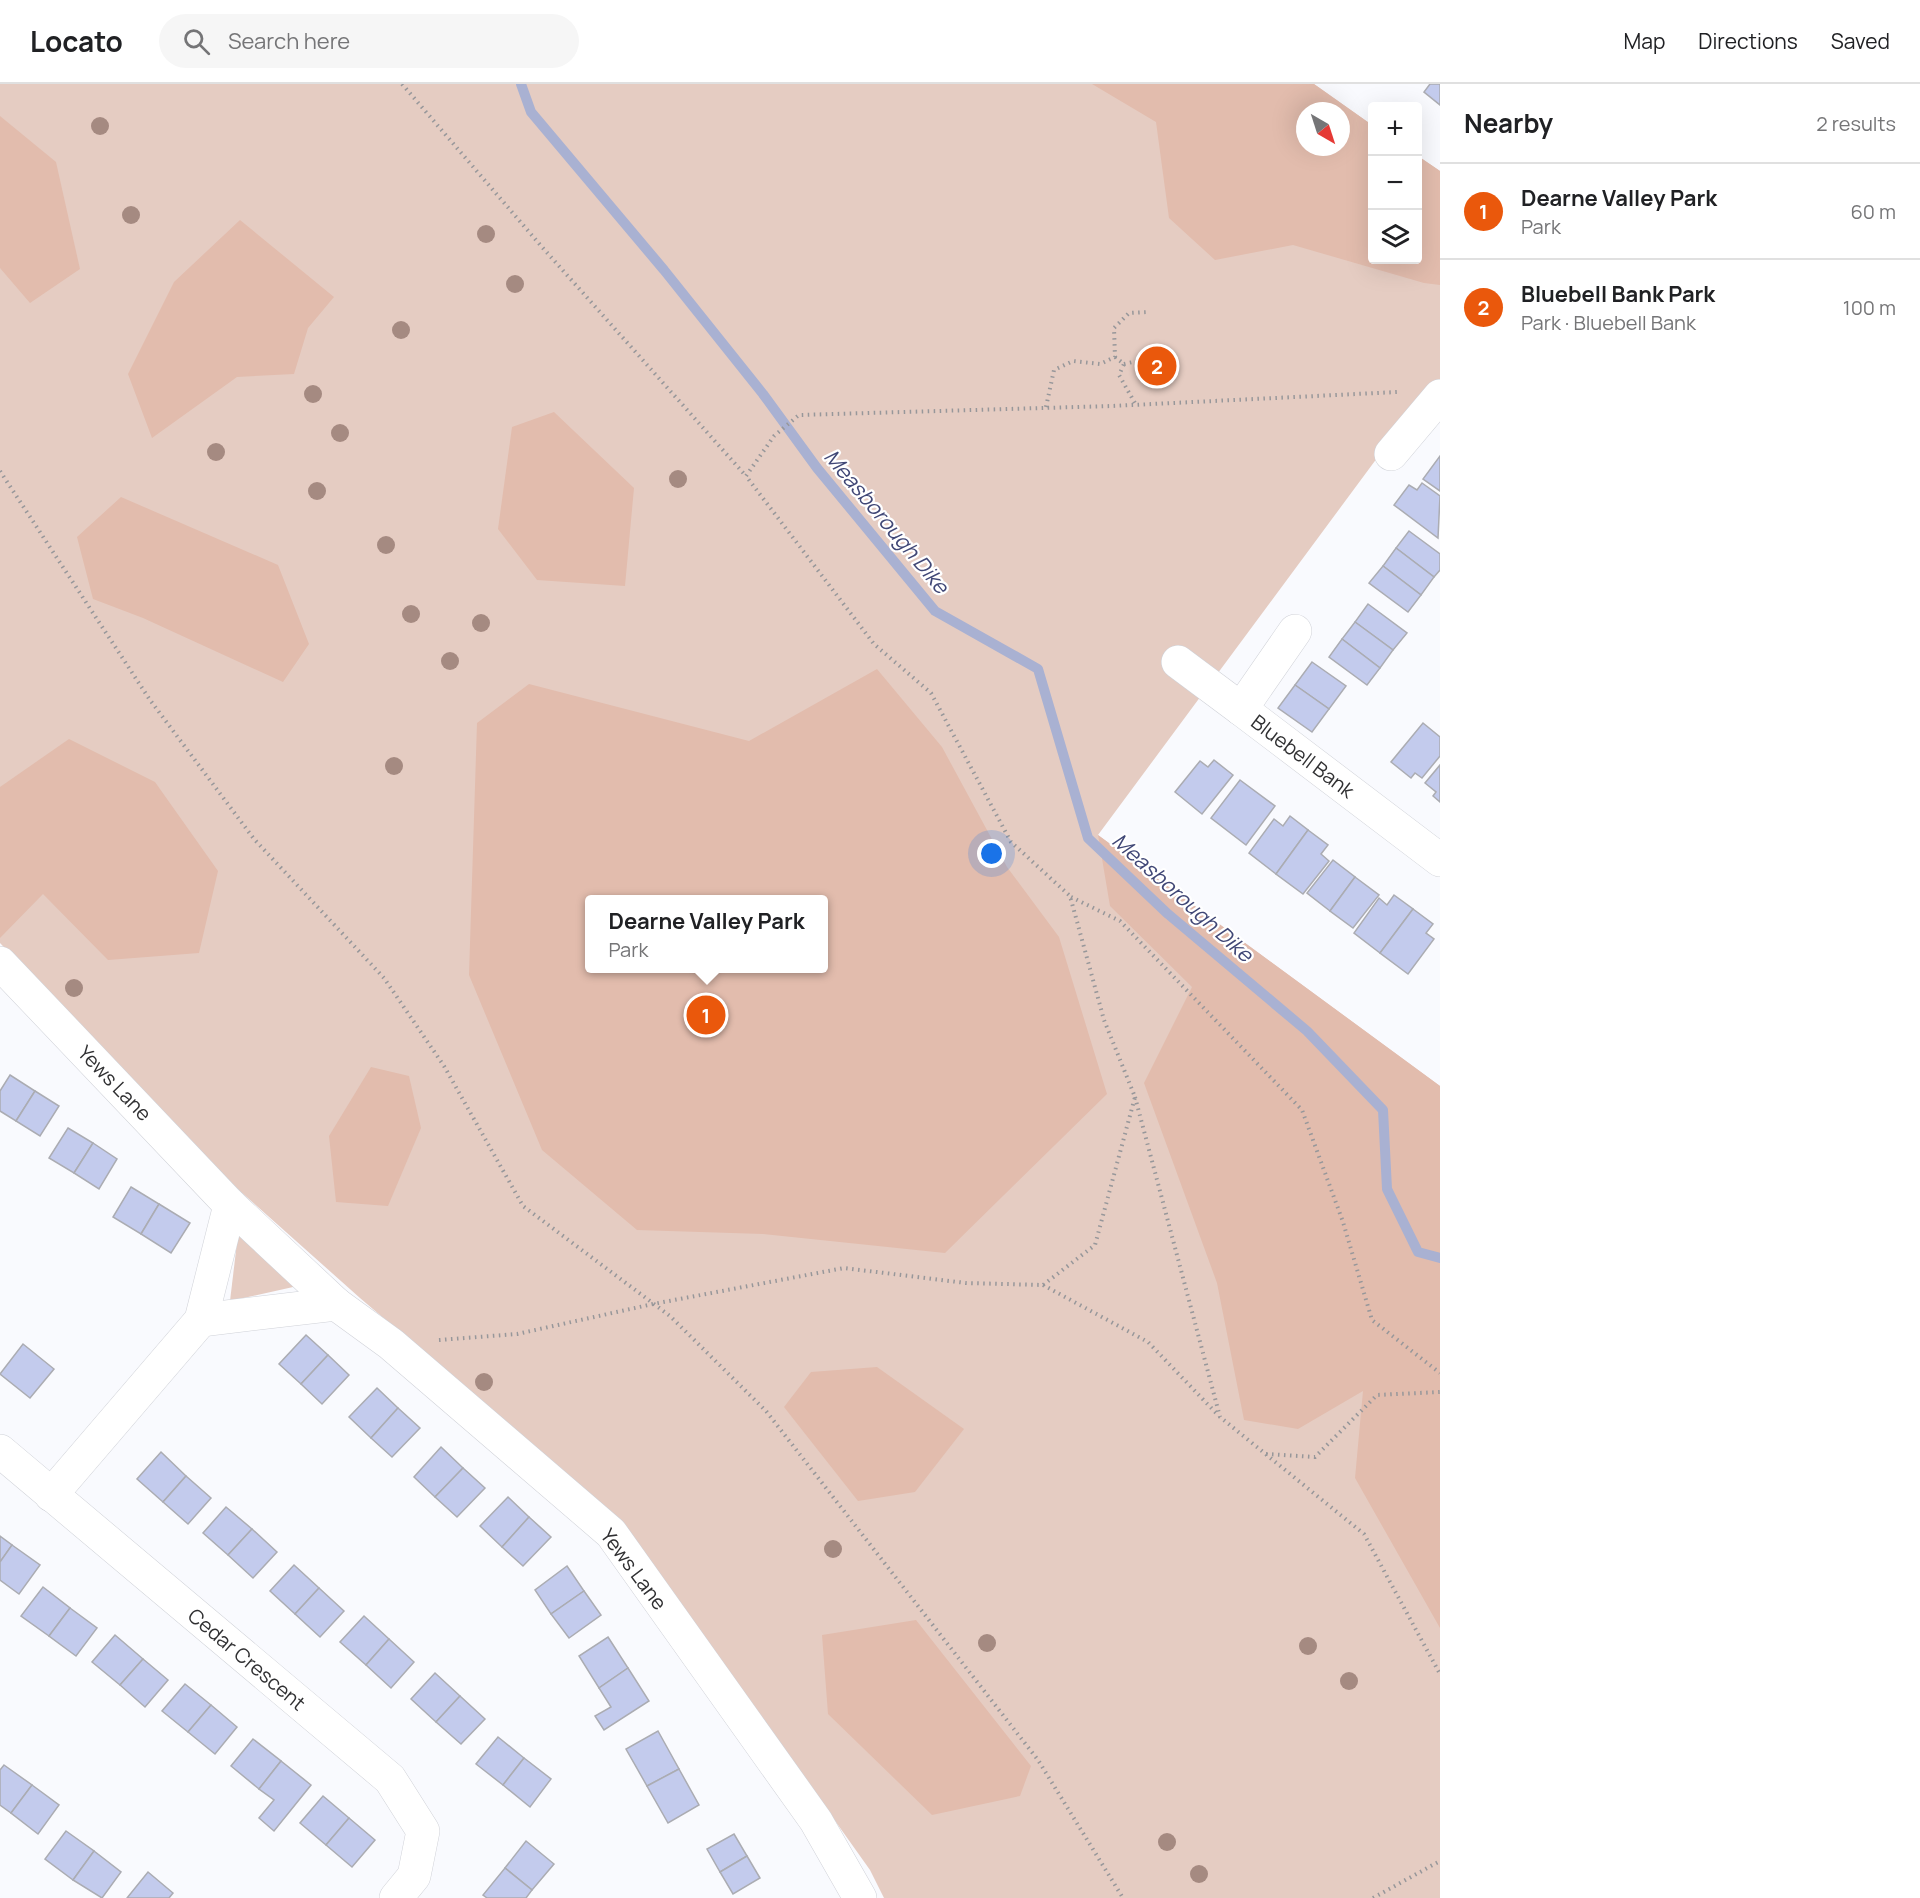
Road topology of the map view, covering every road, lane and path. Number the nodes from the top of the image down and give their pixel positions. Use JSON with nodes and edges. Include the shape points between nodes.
{"nodes":[{"id":1,"x":402,"y":84,"type":"edge"},
{"id":2,"x":1148,"y":312,"type":"dead end"},
{"id":3,"x":1168,"y":354,"type":"dead end"},
{"id":4,"x":1115,"y":357,"type":"junction"},
{"id":5,"x":1124,"y":364,"type":"junction"},
{"id":6,"x":1399,"y":392,"type":"dead end"},
{"id":7,"x":1440,"y":396,"type":"edge"},
{"id":8,"x":1136,"y":405,"type":"junction"},
{"id":9,"x":1046,"y":407,"type":"junction"},
{"id":10,"x":1391,"y":454,"type":"dead end"},
{"id":11,"x":0,"y":471,"type":"edge"},
{"id":12,"x":746,"y":476,"type":"junction"},
{"id":13,"x":1295,"y":631,"type":"dead end"},
{"id":14,"x":1178,"y":662,"type":"dead end"},
{"id":15,"x":1242,"y":709,"type":"junction"},
{"id":16,"x":1440,"y":860,"type":"edge"},
{"id":17,"x":1070,"y":896,"type":"junction"},
{"id":18,"x":0,"y":963,"type":"edge"},
{"id":19,"x":1135,"y":1097,"type":"junction"},
{"id":20,"x":230,"y":1205,"type":"junction"},
{"id":21,"x":1043,"y":1285,"type":"junction"},
{"id":22,"x":336,"y":1304,"type":"junction"},
{"id":23,"x":653,"y":1304,"type":"junction"},
{"id":24,"x":201,"y":1320,"type":"junction"},
{"id":25,"x":391,"y":1344,"type":"junction"},
{"id":26,"x":1440,"y":1373,"type":"edge"},
{"id":27,"x":1440,"y":1392,"type":"edge"},
{"id":28,"x":1220,"y":1417,"type":"junction"},
{"id":29,"x":0,"y":1451,"type":"edge"},
{"id":30,"x":1266,"y":1454,"type":"junction"},
{"id":31,"x":51,"y":1495,"type":"junction"},
{"id":32,"x":1440,"y":1674,"type":"edge"},
{"id":33,"x":1440,"y":1861,"type":"edge"},
{"id":34,"x":396,"y":1898,"type":"edge"},
{"id":35,"x":860,"y":1898,"type":"edge"},
{"id":36,"x":1123,"y":1898,"type":"edge"},
{"id":37,"x":1373,"y":1898,"type":"edge"}],
"edges":[{"from":1,"to":12,"type":"path"},
{"from":2,"to":4,"type":"path","via":[[1129,313],[1114,328]]},
{"from":3,"to":5,"type":"path"},
{"from":4,"to":5,"type":"path"},
{"from":4,"to":9,"type":"path","via":[[1100,364],[1072,361],[1054,370]]},
{"from":5,"to":8,"type":"path","via":[[1119,375]]},
{"from":6,"to":8,"type":"path"},
{"from":7,"to":10,"type":"street"},
{"from":8,"to":9,"type":"path"},
{"from":9,"to":12,"type":"path","via":[[799,415],[774,436]]},
{"from":11,"to":23,"type":"path","via":[[150,700],[254,839],[384,978],[444,1066],[523,1206]]},
{"from":12,"to":17,"type":"path","via":[[874,644],[931,693],[1011,842]]},
{"from":13,"to":15,"type":"street","name":"Bluebell Bank"},
{"from":14,"to":15,"type":"street"},
{"from":15,"to":16,"type":"street","name":"Bluebell Bank"},
{"from":17,"to":19,"type":"path","via":[[1104,1020]]},
{"from":17,"to":26,"type":"path","via":[[1120,921],[1302,1110],[1343,1222],[1372,1320]]},
{"from":18,"to":20,"type":"street","name":"Yews Lane"},
{"from":19,"to":21,"type":"path","via":[[1095,1245]]},
{"from":19,"to":28,"type":"path"},
{"from":20,"to":22,"type":"street","name":"Yews Lane"},
{"from":20,"to":24,"type":"street"},
{"from":21,"to":23,"type":"path","via":[[966,1283],[844,1268]]},
{"from":21,"to":28,"type":"path","via":[[1148,1342]]},
{"from":22,"to":24,"type":"street"},
{"from":22,"to":25,"type":"street","name":"Yews Lane"},
{"from":23,"to":25,"type":"path","via":[[516,1334]]},
{"from":23,"to":36,"type":"path","via":[[766,1411],[1038,1760]]},
{"from":24,"to":31,"type":"street"},
{"from":25,"to":35,"type":"street","name":"Yews Lane","via":[[611,1533],[816,1821]]},
{"from":27,"to":30,"type":"path","via":[[1377,1395],[1315,1457]]},
{"from":28,"to":30,"type":"path"},
{"from":29,"to":31,"type":"street","name":"Cedar Crescent"},
{"from":30,"to":32,"type":"path","via":[[1364,1534]]},
{"from":31,"to":34,"type":"street","name":"Cedar Crescent","via":[[390,1779],[423,1831],[414,1876]]},
{"from":33,"to":37,"type":"path"}]}
